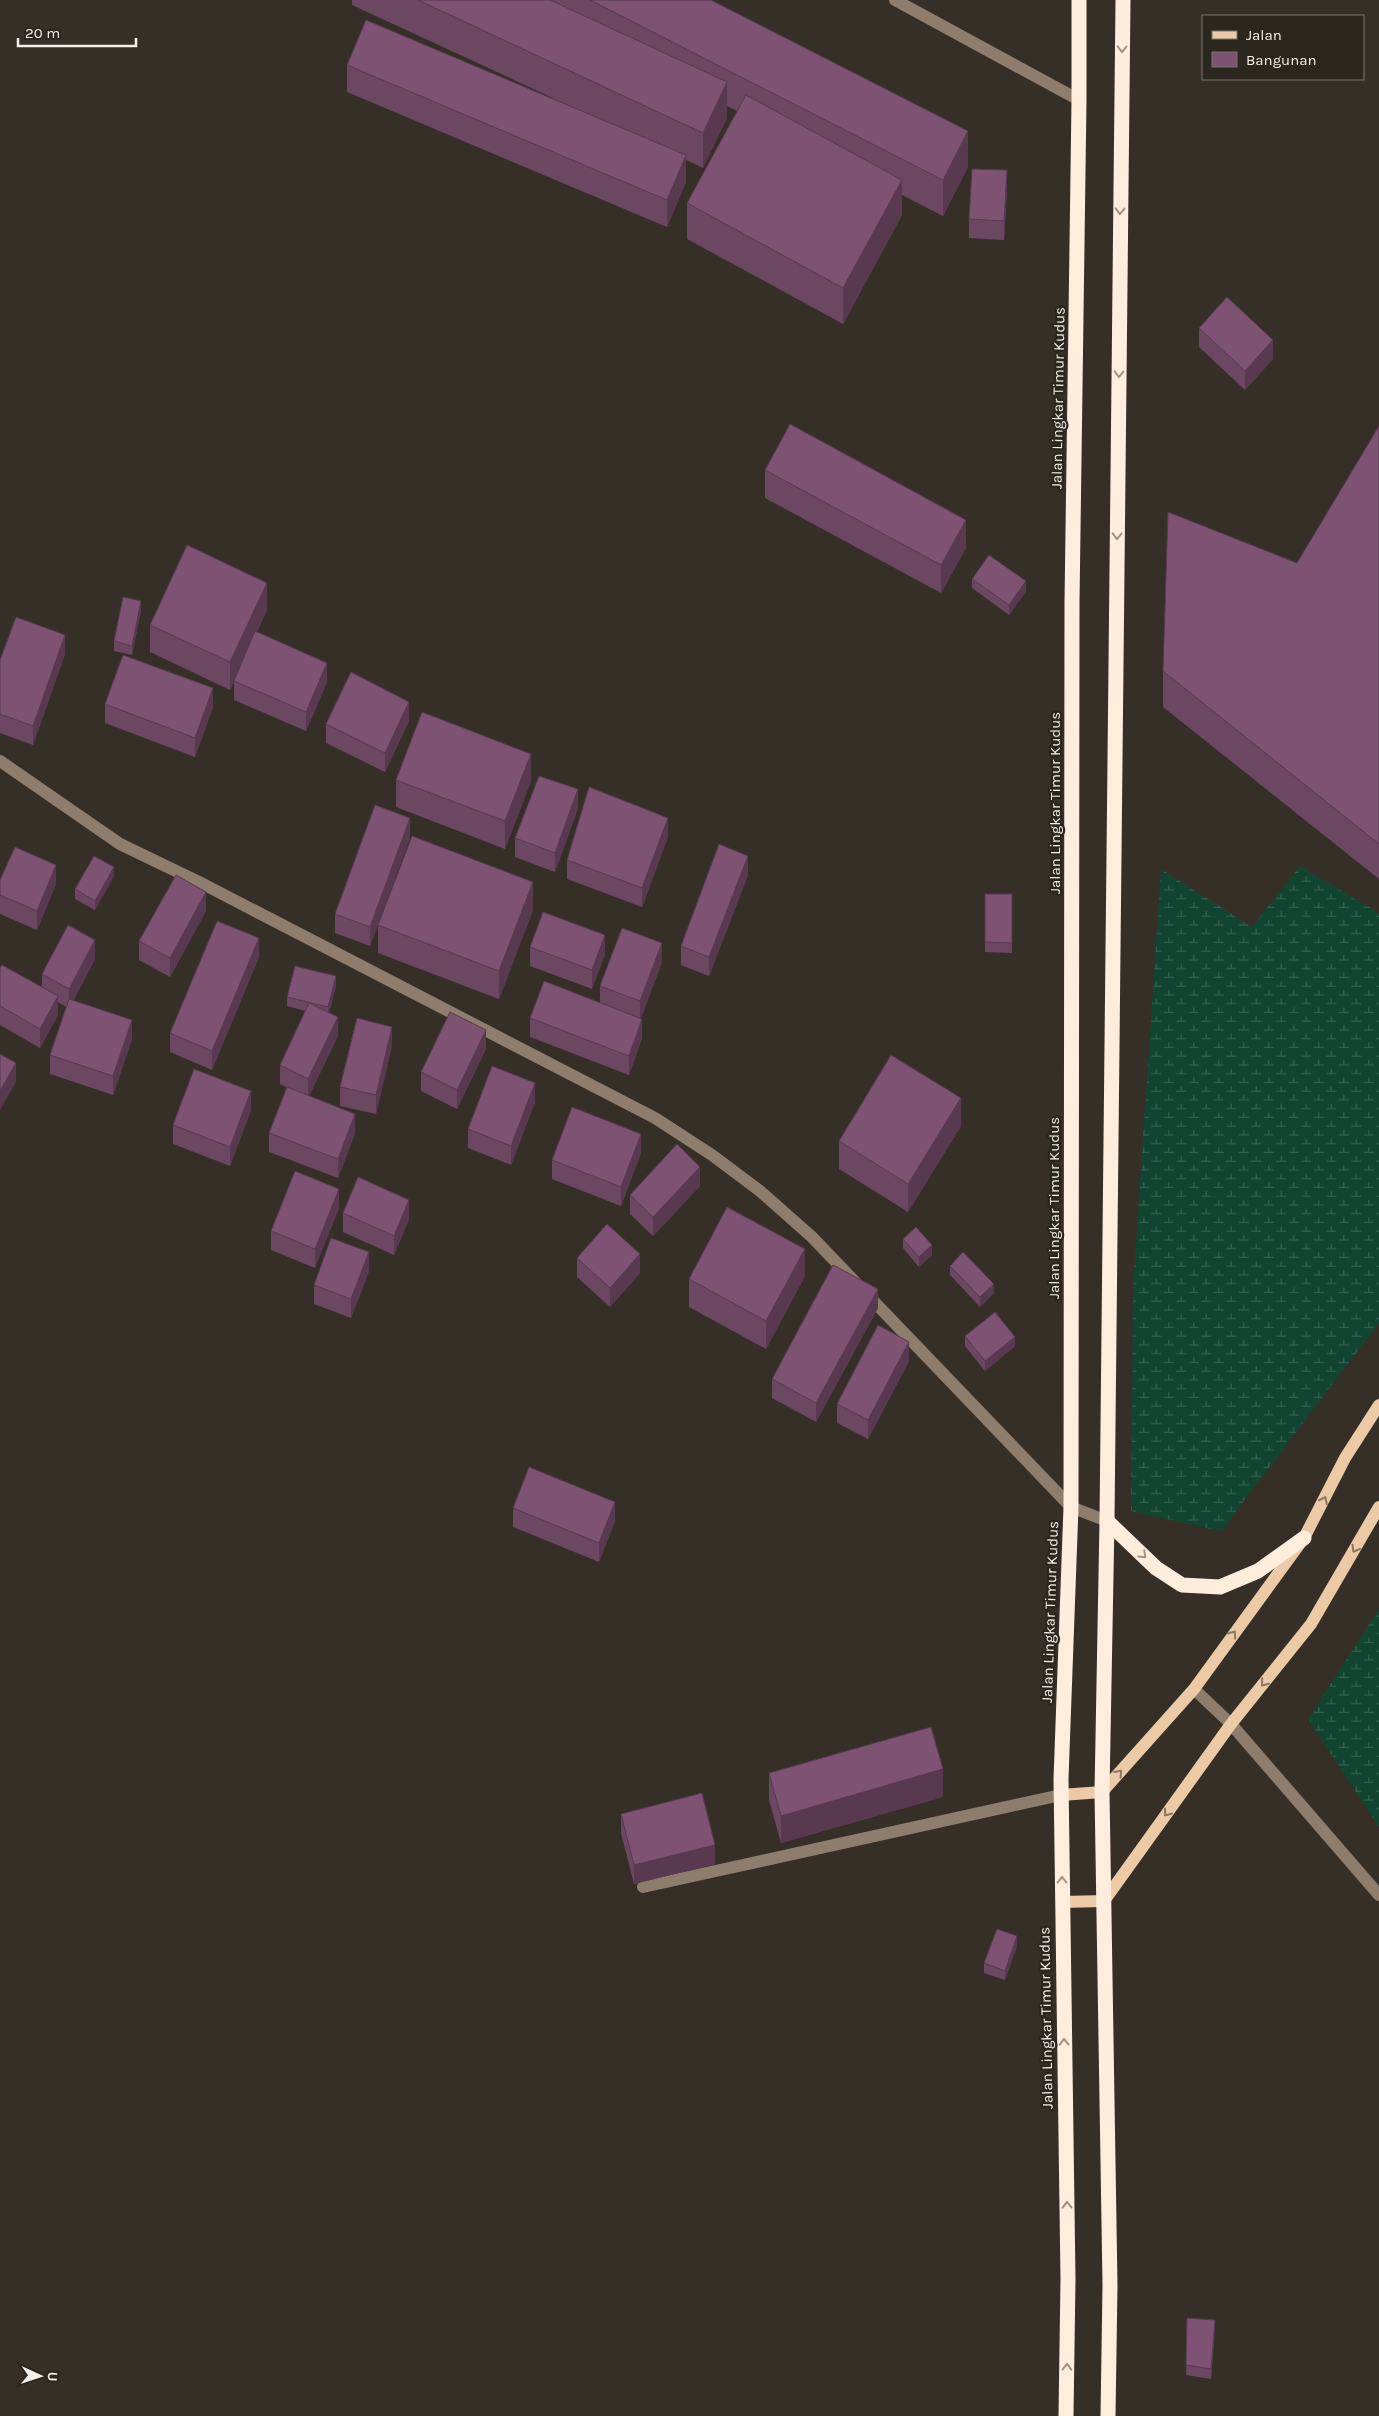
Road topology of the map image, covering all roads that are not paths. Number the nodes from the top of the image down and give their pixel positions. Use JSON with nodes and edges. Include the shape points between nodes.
{"nodes":[{"id":1,"x":895,"y":0,"type":"edge"},
{"id":2,"x":1079,"y":0,"type":"edge"},
{"id":3,"x":1123,"y":0,"type":"edge"},
{"id":4,"x":1079,"y":100,"type":"junction"},
{"id":5,"x":0,"y":761,"type":"edge"},
{"id":6,"x":1379,"y":1405,"type":"edge"},
{"id":7,"x":1379,"y":1506,"type":"edge"},
{"id":8,"x":1071,"y":1507,"type":"junction"},
{"id":9,"x":1108,"y":1521,"type":"junction"},
{"id":10,"x":1304,"y":1538,"type":"junction"},
{"id":11,"x":1194,"y":1689,"type":"junction"},
{"id":12,"x":1231,"y":1724,"type":"junction"},
{"id":13,"x":1102,"y":1792,"type":"junction"},
{"id":14,"x":1061,"y":1795,"type":"junction"},
{"id":15,"x":643,"y":1887,"type":"dead end"},
{"id":16,"x":1379,"y":1895,"type":"edge"},
{"id":17,"x":1104,"y":1901,"type":"junction"},
{"id":18,"x":1062,"y":1902,"type":"junction"},
{"id":19,"x":1066,"y":2416,"type":"edge"},
{"id":20,"x":1108,"y":2416,"type":"edge"}],
"edges":[{"from":1,"to":4,"type":"street"},
{"from":2,"to":4,"type":"highway","name":"Jalan Lingkar Timur Kudus"},
{"from":3,"to":9,"type":"highway","one_way":true},
{"from":4,"to":8,"type":"highway","name":"Jalan Lingkar Timur Kudus","via":[[1072,613]]},
{"from":5,"to":8,"type":"street","via":[[120,844],[655,1118],[712,1154],[812,1237]]},
{"from":10,"to":6,"type":"main road","one_way":true,"via":[[1345,1458]]},
{"from":7,"to":12,"type":"main road","one_way":true,"via":[[1311,1624]]},
{"from":8,"to":9,"type":"street"},
{"from":8,"to":14,"type":"highway","name":"Jalan Lingkar Timur Kudus"},
{"from":9,"to":10,"type":"highway","one_way":true,"via":[[1156,1568],[1182,1585],[1220,1587],[1258,1571]]},
{"from":9,"to":13,"type":"highway"},
{"from":11,"to":10,"type":"main road","one_way":true},
{"from":11,"to":12,"type":"street"},
{"from":13,"to":11,"type":"main road","one_way":true},
{"from":12,"to":16,"type":"street"},
{"from":12,"to":17,"type":"main road","one_way":true},
{"from":13,"to":14,"type":"main road"},
{"from":13,"to":17,"type":"highway"},
{"from":14,"to":15,"type":"street"},
{"from":18,"to":14,"type":"highway","name":"Jalan Lingkar Timur Kudus","one_way":true},
{"from":17,"to":18,"type":"main road"},
{"from":17,"to":20,"type":"highway","via":[[1110,2284]]},
{"from":19,"to":18,"type":"highway","name":"Jalan Lingkar Timur Kudus","one_way":true,"via":[[1068,2279]]}]}
